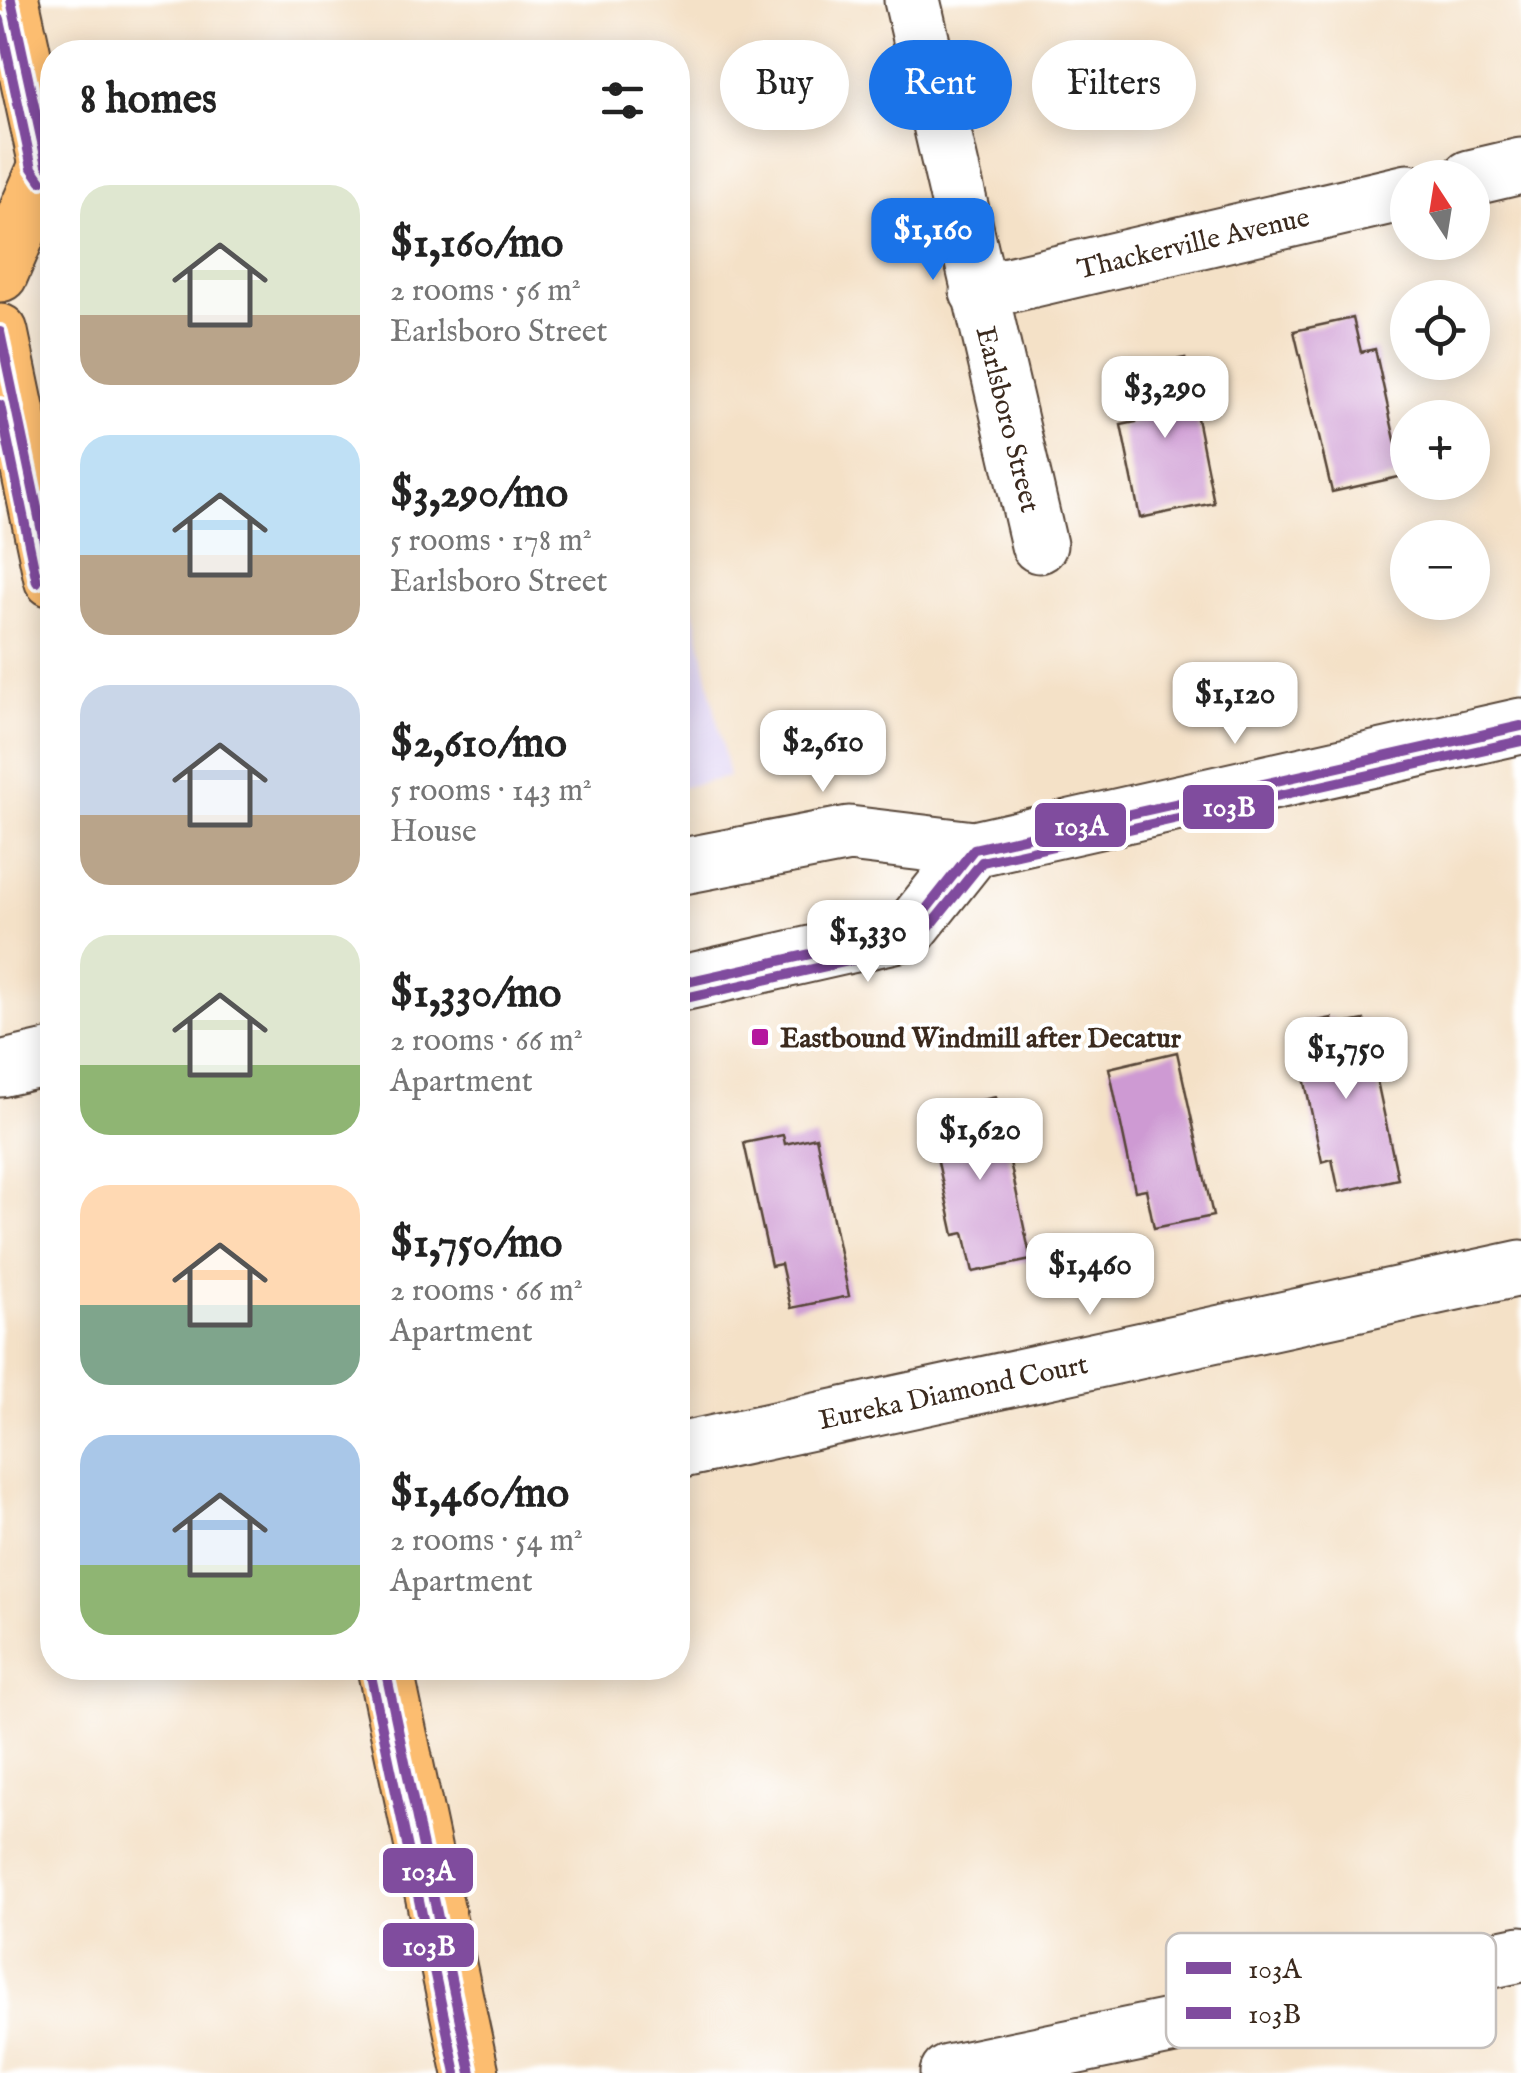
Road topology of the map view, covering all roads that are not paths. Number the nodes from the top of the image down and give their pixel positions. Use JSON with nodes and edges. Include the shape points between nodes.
{"nodes":[{"id":1,"x":11,"y":0,"type":"edge"},
{"id":2,"x":912,"y":0,"type":"edge"},
{"id":3,"x":40,"y":124,"type":"edge"},
{"id":4,"x":1521,"y":166,"type":"edge"},
{"id":5,"x":1490,"y":173,"type":"edge"},
{"id":6,"x":40,"y":188,"type":"edge"},
{"id":7,"x":1390,"y":196,"type":"edge"},
{"id":8,"x":0,"y":274,"type":"edge"},
{"id":9,"x":978,"y":292,"type":"junction"},
{"id":10,"x":0,"y":332,"type":"edge"},
{"id":11,"x":40,"y":522,"type":"edge"},
{"id":12,"x":1040,"y":545,"type":"dead end"},
{"id":13,"x":1519,"y":736,"type":"edge"},
{"id":14,"x":974,"y":848,"type":"junction"},
{"id":15,"x":690,"y":865,"type":"edge"},
{"id":16,"x":690,"y":981,"type":"edge"},
{"id":17,"x":40,"y":1060,"type":"edge"},
{"id":18,"x":0,"y":1068,"type":"edge"},
{"id":19,"x":1521,"y":1268,"type":"edge"},
{"id":20,"x":690,"y":1448,"type":"edge"},
{"id":21,"x":389,"y":1680,"type":"edge"},
{"id":22,"x":1521,"y":1954,"type":"edge"},
{"id":23,"x":1496,"y":1959,"type":"edge"},
{"id":24,"x":1166,"y":2028,"type":"edge"},
{"id":25,"x":471,"y":2073,"type":"edge"},
{"id":26,"x":948,"y":2073,"type":"edge"}],
"edges":[{"from":1,"to":3,"type":"main road"},
{"from":2,"to":9,"type":"street","name":"Earlsboro Street"},
{"from":4,"to":5,"type":"street"},
{"from":6,"to":8,"type":"main road"},
{"from":7,"to":9,"type":"street","name":"Thackerville Avenue"},
{"from":9,"to":12,"type":"street","name":"Earlsboro Street"},
{"from":10,"to":11,"type":"main road"},
{"from":13,"to":14,"type":"street"},
{"from":14,"to":15,"type":"street","via":[[848,834]]},
{"from":14,"to":16,"type":"street","via":[[908,932]]},
{"from":17,"to":18,"type":"street"},
{"from":19,"to":20,"type":"street","name":"Eureka Diamond Court"},
{"from":21,"to":25,"type":"main road"},
{"from":22,"to":23,"type":"street"},
{"from":24,"to":26,"type":"street"}]}
